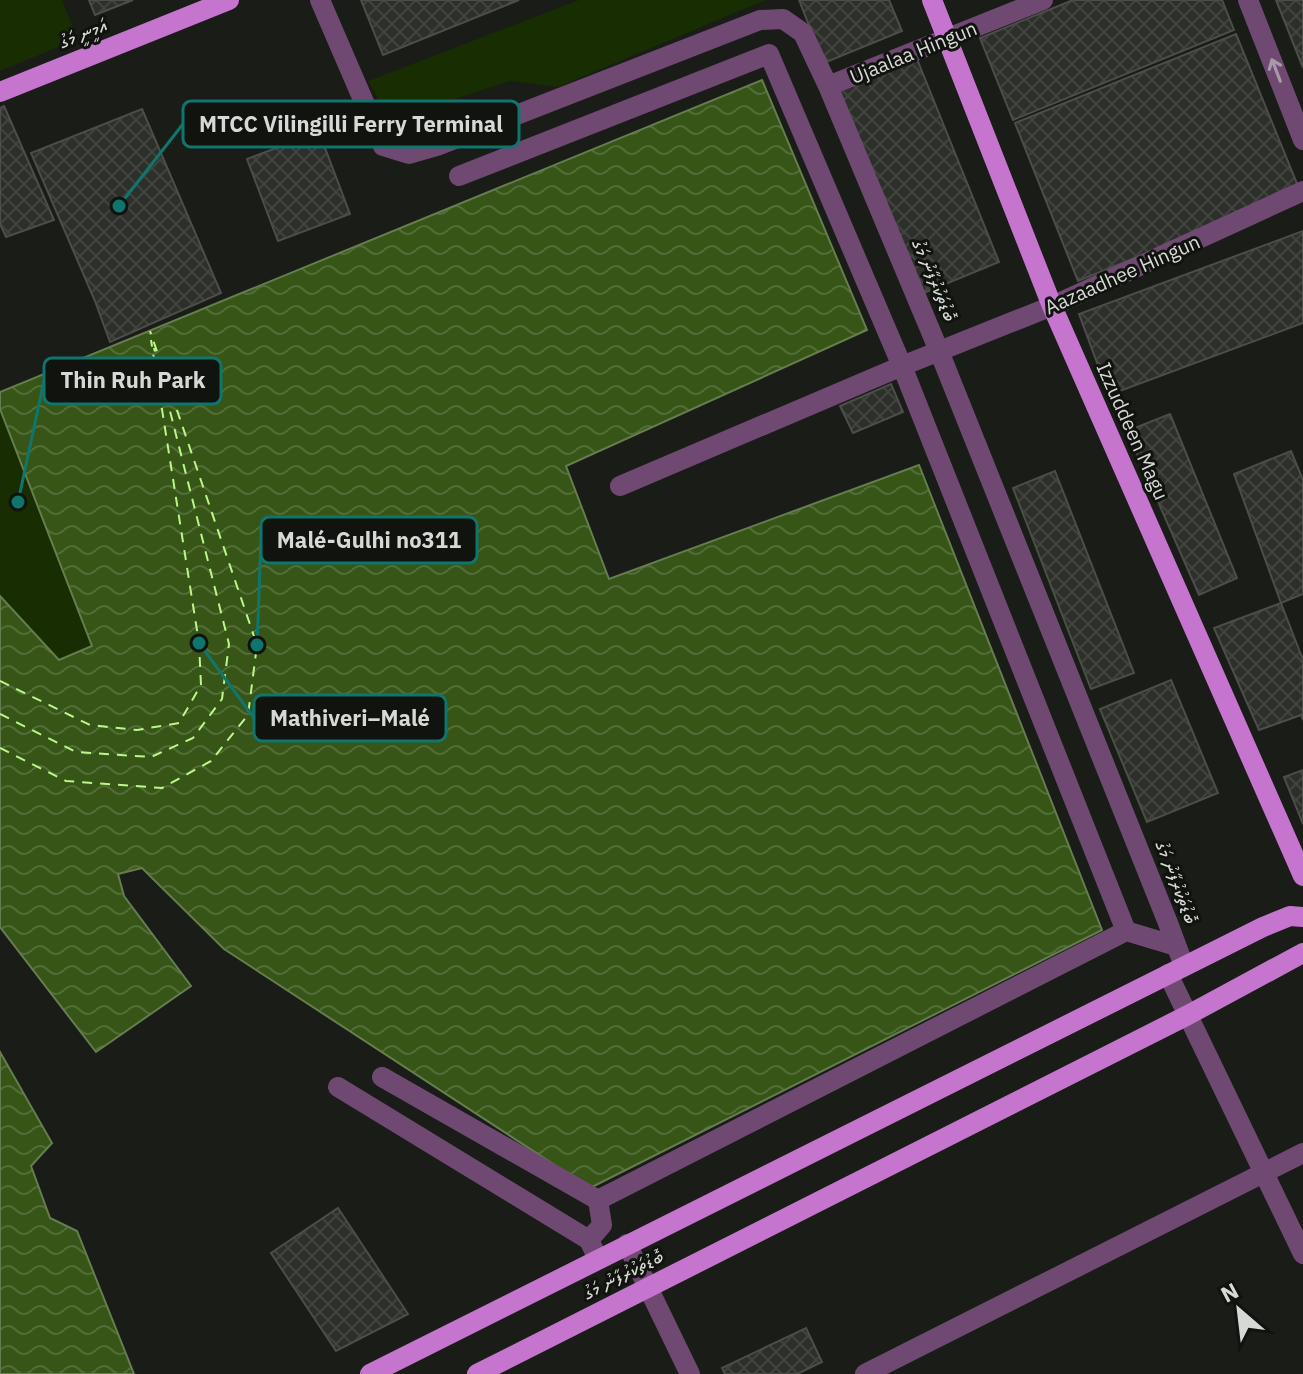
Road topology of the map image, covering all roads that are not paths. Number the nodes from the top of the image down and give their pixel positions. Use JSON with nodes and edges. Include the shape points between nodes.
{"nodes":[{"id":1,"x":229,"y":0,"type":"edge"},
{"id":2,"x":320,"y":0,"type":"edge"},
{"id":3,"x":932,"y":0,"type":"edge"},
{"id":4,"x":1043,"y":0,"type":"edge"},
{"id":5,"x":1248,"y":0,"type":"edge"},
{"id":6,"x":947,"y":38,"type":"junction"},
{"id":7,"x":828,"y":86,"type":"junction"},
{"id":8,"x":0,"y":92,"type":"edge"},
{"id":9,"x":1303,"y":140,"type":"edge"},
{"id":10,"x":459,"y":176,"type":"dead end"},
{"id":11,"x":1303,"y":191,"type":"edge"},
{"id":12,"x":1052,"y":306,"type":"junction"},
{"id":13,"x":939,"y":351,"type":"junction"},
{"id":14,"x":902,"y":366,"type":"junction"},
{"id":15,"x":620,"y":486,"type":"dead end"},
{"id":16,"x":1303,"y":876,"type":"edge"},
{"id":17,"x":1303,"y":917,"type":"edge"},
{"id":18,"x":1126,"y":931,"type":"junction"},
{"id":19,"x":1176,"y":946,"type":"junction"},
{"id":20,"x":1303,"y":953,"type":"edge"},
{"id":21,"x":1176,"y":970,"type":"junction"},
{"id":22,"x":1188,"y":1015,"type":"junction"},
{"id":23,"x":382,"y":1077,"type":"dead end"},
{"id":24,"x":338,"y":1087,"type":"dead end"},
{"id":25,"x":1303,"y":1153,"type":"edge"},
{"id":26,"x":1264,"y":1173,"type":"junction"},
{"id":27,"x":598,"y":1200,"type":"junction"},
{"id":28,"x":627,"y":1244,"type":"junction"},
{"id":29,"x":594,"y":1250,"type":"junction"},
{"id":30,"x":1303,"y":1254,"type":"edge"},
{"id":31,"x":648,"y":1288,"type":"junction"},
{"id":32,"x":370,"y":1374,"type":"edge"},
{"id":33,"x":477,"y":1374,"type":"edge"},
{"id":34,"x":690,"y":1374,"type":"edge"},
{"id":35,"x":865,"y":1374,"type":"edge"}],
"edges":[{"from":1,"to":8,"type":"main road","name":"އަމީނީ މަގު"},
{"from":2,"to":7,"type":"street","name":"ބޮޑުތަކުރުފާނު މަގު","via":[[383,146],[409,154],[760,20],[783,19],[803,33]]},
{"from":3,"to":6,"type":"main road","name":"Izzuddeen Magu"},
{"from":4,"to":6,"type":"street","name":"Ujaalaa Hingun"},
{"from":9,"to":5,"type":"street","one_way":true},
{"from":6,"to":7,"type":"street","name":"Ujaalaa Hingun"},
{"from":6,"to":12,"type":"main road","name":"Izzuddeen Magu"},
{"from":7,"to":13,"type":"street","name":"ބޮޑުތަކުރުފާނު މަގު"},
{"from":10,"to":14,"type":"street","via":[[769,54]]},
{"from":11,"to":12,"type":"street","name":"Aazaadhee Hingun"},
{"from":12,"to":13,"type":"street","name":"Aazaadhee Hingun"},
{"from":12,"to":16,"type":"main road","name":"Izzuddeen Magu"},
{"from":13,"to":14,"type":"street","name":"Aazaadhee Hingun"},
{"from":13,"to":19,"type":"street","name":"ބޮޑުތަކުރުފާނު މަގު"},
{"from":14,"to":15,"type":"street","name":"Aazaadhee Hingun"},
{"from":14,"to":18,"type":"street"},
{"from":17,"to":21,"type":"main road","name":"ބޮޑުތަކުރުފާނު މަގު","via":[[1290,916]]},
{"from":18,"to":19,"type":"street"},
{"from":18,"to":27,"type":"street"},
{"from":19,"to":21,"type":"street","name":"ބޮޑުތަކުރުފާނު މަގު"},
{"from":20,"to":22,"type":"main road","name":"ބޮޑުތަކުރުފާނު މަގު"},
{"from":21,"to":22,"type":"street"},
{"from":21,"to":28,"type":"main road","name":"ބޮޑުތަކުރުފާނު މަގު"},
{"from":22,"to":26,"type":"street"},
{"from":22,"to":31,"type":"main road","name":"ބޮޑުތަކުރުފާނު މަގު"},
{"from":23,"to":27,"type":"street"},
{"from":24,"to":29,"type":"street"},
{"from":25,"to":26,"type":"street"},
{"from":26,"to":30,"type":"street"},
{"from":26,"to":35,"type":"street"},
{"from":27,"to":29,"type":"street","via":[[602,1225]]},
{"from":28,"to":29,"type":"main road","name":"ބޮޑުތަކުރުފާނު މަގު"},
{"from":28,"to":31,"type":"street"},
{"from":29,"to":32,"type":"main road","name":"ބޮޑުތަކުރުފާނު މަގު"},
{"from":31,"to":33,"type":"main road","name":"ބޮޑުތަކުރުފާނު މަގު"},
{"from":31,"to":34,"type":"street"}]}
